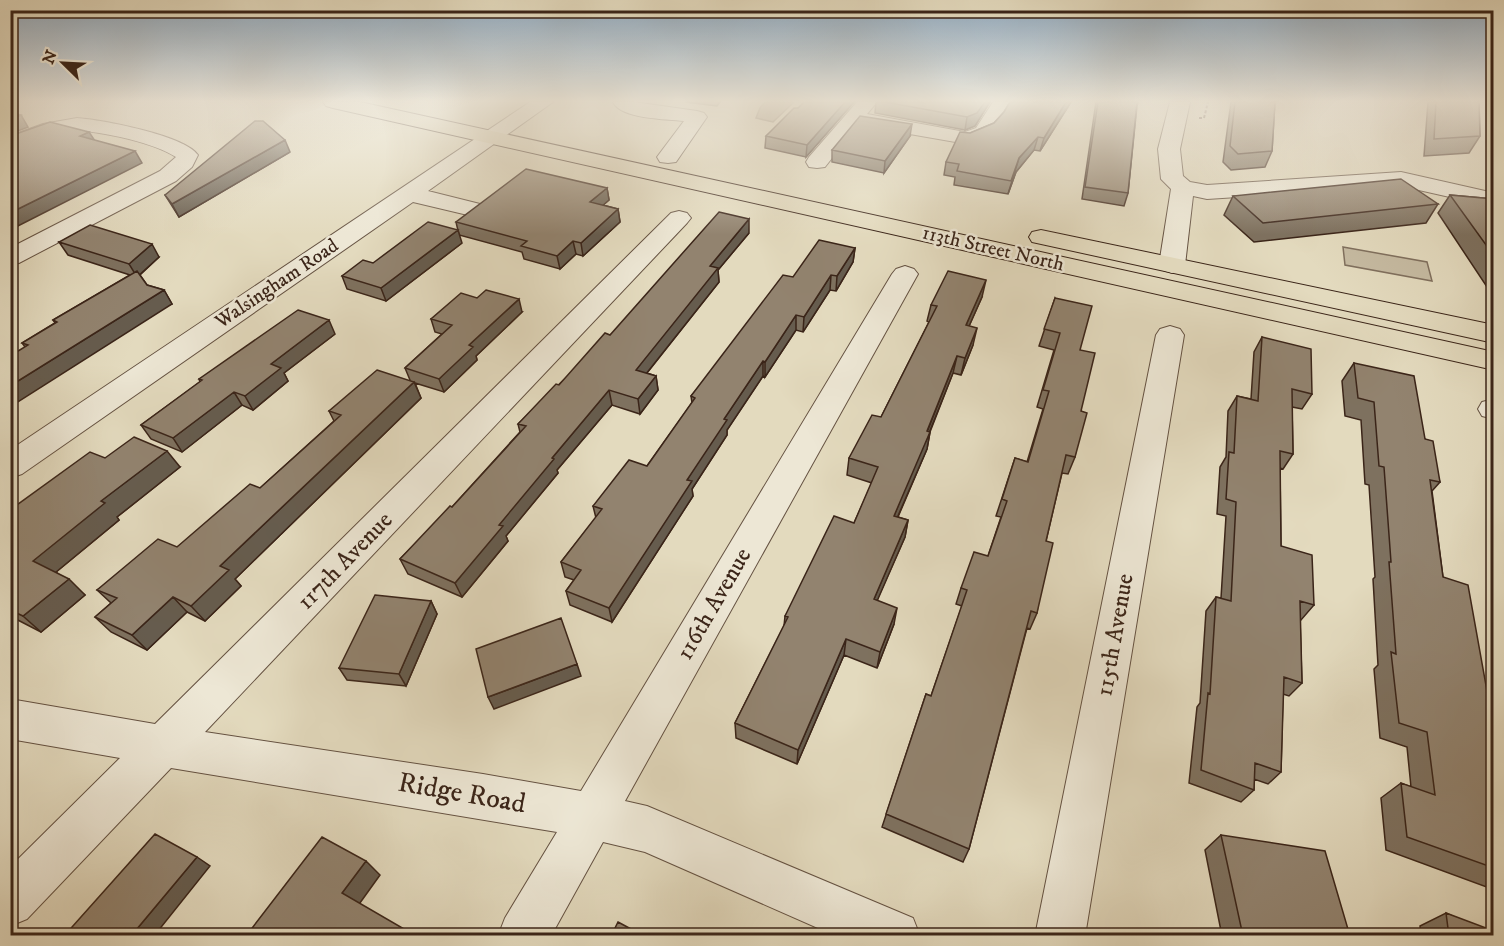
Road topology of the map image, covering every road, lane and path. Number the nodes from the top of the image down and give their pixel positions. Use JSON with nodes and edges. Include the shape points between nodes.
{"nodes":[{"id":1,"x":172,"y":146,"type":"edge"},
{"id":2,"x":479,"y":146,"type":"edge"},
{"id":3,"x":571,"y":146,"type":"edge"},
{"id":4,"x":601,"y":146,"type":"edge"},
{"id":5,"x":676,"y":146,"type":"edge"},
{"id":6,"x":830,"y":146,"type":"edge"},
{"id":7,"x":1169,"y":146,"type":"edge"},
{"id":8,"x":668,"y":157,"type":"junction"},
{"id":9,"x":817,"y":162,"type":"dead end"},
{"id":10,"x":1183,"y":187,"type":"junction"},
{"id":11,"x":410,"y":194,"type":"junction"},
{"id":12,"x":1494,"y":200,"type":"edge"},
{"id":13,"x":472,"y":209,"type":"edge"},
{"id":14,"x":679,"y":218,"type":"dead end"},
{"id":15,"x":10,"y":258,"type":"edge"},
{"id":16,"x":1172,"y":265,"type":"junction"},
{"id":17,"x":905,"y":274,"type":"dead end"},
{"id":18,"x":1494,"y":334,"type":"edge"},
{"id":19,"x":1170,"y":335,"type":"dead end"},
{"id":20,"x":1494,"y":362,"type":"edge"},
{"id":21,"x":10,"y":466,"type":"edge"},
{"id":22,"x":10,"y":719,"type":"edge"},
{"id":23,"x":165,"y":746,"type":"junction"},
{"id":24,"x":591,"y":816,"type":"junction"},
{"id":25,"x":10,"y":902,"type":"edge"},
{"id":26,"x":523,"y":936,"type":"edge"},
{"id":27,"x":895,"y":936,"type":"edge"},
{"id":28,"x":1060,"y":936,"type":"edge"}],
"edges":[{"from":1,"to":15,"type":"street","via":[[187,155],[168,176]]},
{"from":2,"to":11,"type":"street","name":"Walsingham Road"},
{"from":3,"to":20,"type":"main road","name":"113th Street North"},
{"from":4,"to":8,"type":"main road","name":"113th Street North"},
{"from":5,"to":8,"type":"street"},
{"from":6,"to":9,"type":"street"},
{"from":7,"to":10,"type":"street","via":[[1172,179]]},
{"from":8,"to":16,"type":"main road","name":"113th Street North"},
{"from":10,"to":12,"type":"street","via":[[1207,192],[1401,179]]},
{"from":10,"to":16,"type":"street"},
{"from":11,"to":13,"type":"street"},
{"from":11,"to":21,"type":"street","name":"Walsingham Road"},
{"from":14,"to":23,"type":"street","name":"117th Avenue"},
{"from":16,"to":18,"type":"main road","name":"113th Street North"},
{"from":17,"to":24,"type":"street","name":"116th Avenue"},
{"from":19,"to":28,"type":"street","name":"115th Avenue"},
{"from":22,"to":23,"type":"street","name":"Ridge Road"},
{"from":23,"to":24,"type":"street","name":"Ridge Road"},
{"from":23,"to":25,"type":"street","name":"117th Avenue"},
{"from":24,"to":26,"type":"street","name":"116th Avenue"},
{"from":24,"to":27,"type":"street","name":"Ridge Road","via":[[647,829]]}]}
